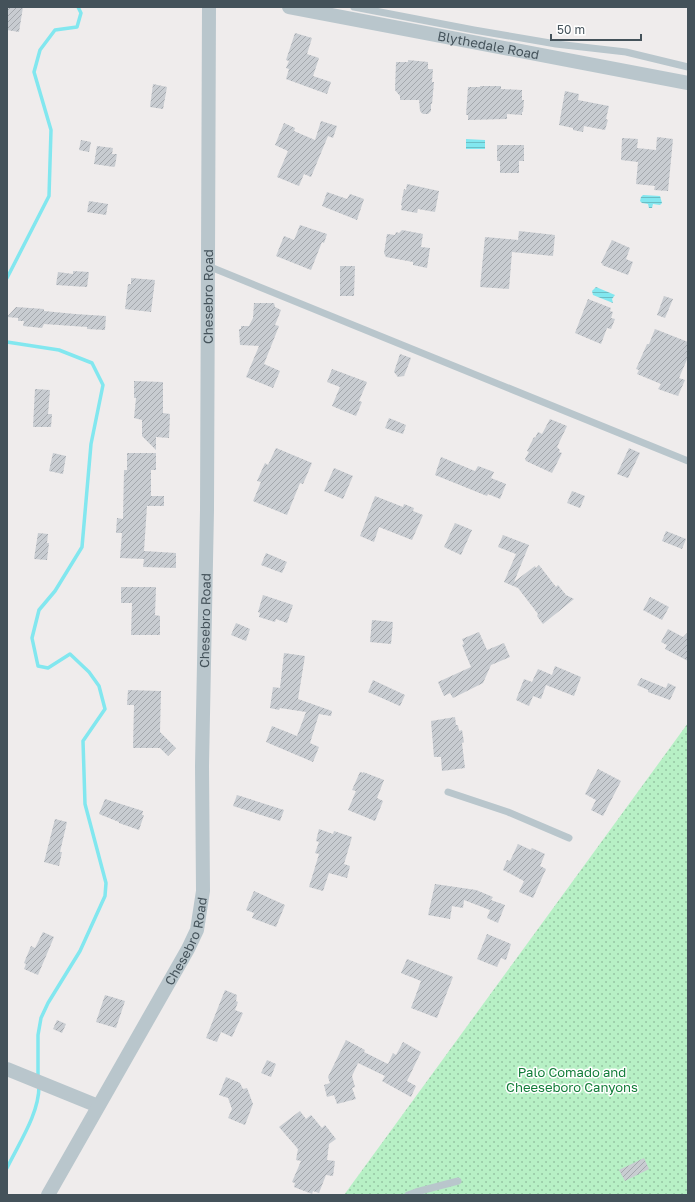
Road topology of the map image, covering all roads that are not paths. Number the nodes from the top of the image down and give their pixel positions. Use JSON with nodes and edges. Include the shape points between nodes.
{"nodes":[{"id":1,"x":209,"y":7,"type":"edge"},
{"id":2,"x":289,"y":7,"type":"edge"},
{"id":3,"x":354,"y":7,"type":"edge"},
{"id":4,"x":688,"y":67,"type":"edge"},
{"id":5,"x":688,"y":83,"type":"edge"},
{"id":6,"x":208,"y":266,"type":"junction"},
{"id":7,"x":688,"y":461,"type":"edge"},
{"id":8,"x":448,"y":792,"type":"dead end"},
{"id":9,"x":569,"y":838,"type":"dead end"},
{"id":10,"x":7,"y":1068,"type":"edge"},
{"id":11,"x":98,"y":1106,"type":"junction"},
{"id":12,"x":458,"y":1181,"type":"dead end"},
{"id":13,"x":48,"y":1195,"type":"edge"},
{"id":14,"x":408,"y":1195,"type":"edge"}],
"edges":[{"from":1,"to":6,"type":"street","name":"Chesebro Road"},
{"from":2,"to":5,"type":"street","name":"Blythedale Road"},
{"from":3,"to":4,"type":"lane","via":[[527,39],[626,52]]},
{"from":6,"to":7,"type":"lane"},
{"from":6,"to":11,"type":"street","name":"Chesebro Road","via":[[203,891],[197,930],[188,949]]},
{"from":8,"to":9,"type":"lane","via":[[508,812]]},
{"from":10,"to":11,"type":"street"},
{"from":11,"to":13,"type":"street","name":"Chesebro Road"},
{"from":12,"to":14,"type":"lane"}]}
